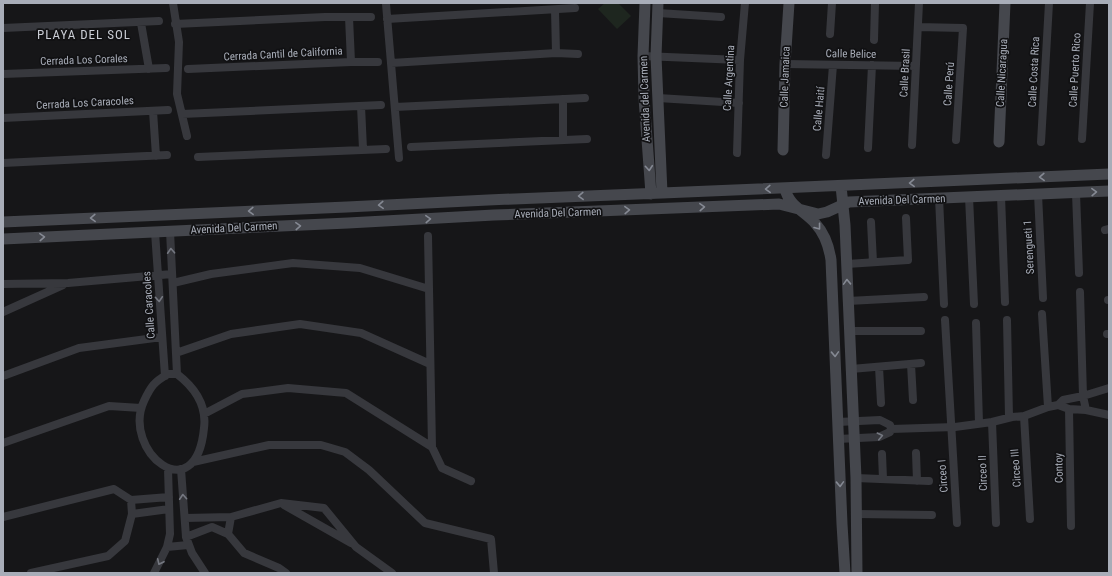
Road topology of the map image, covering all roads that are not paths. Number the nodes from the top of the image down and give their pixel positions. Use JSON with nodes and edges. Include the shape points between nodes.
{"nodes":[{"id":1,"x":172,"y":3,"type":"edge"},
{"id":2,"x":385,"y":3,"type":"edge"},
{"id":3,"x":645,"y":3,"type":"edge"},
{"id":4,"x":744,"y":3,"type":"edge"},
{"id":5,"x":790,"y":3,"type":"edge"},
{"id":6,"x":832,"y":3,"type":"edge"},
{"id":7,"x":876,"y":3,"type":"edge"},
{"id":8,"x":919,"y":3,"type":"edge"},
{"id":9,"x":1005,"y":3,"type":"edge"},
{"id":10,"x":1049,"y":3,"type":"edge"},
{"id":11,"x":1090,"y":3,"type":"edge"},
{"id":12,"x":575,"y":8,"type":"dead end"},
{"id":13,"x":658,"y":8,"type":"edge"},
{"id":14,"x":555,"y":10,"type":"junction"},
{"id":15,"x":349,"y":17,"type":"junction"},
{"id":16,"x":371,"y":17,"type":"dead end"},
{"id":17,"x":721,"y":17,"type":"dead end"},
{"id":18,"x":387,"y":19,"type":"junction"},
{"id":19,"x":159,"y":21,"type":"dead end"},
{"id":20,"x":141,"y":23,"type":"junction"},
{"id":21,"x":175,"y":24,"type":"junction"},
{"id":22,"x":918,"y":27,"type":"junction"},
{"id":23,"x":3,"y":28,"type":"edge"},
{"id":24,"x":830,"y":34,"type":"dead end"},
{"id":25,"x":874,"y":40,"type":"dead end"},
{"id":26,"x":556,"y":53,"type":"junction"},
{"id":27,"x":578,"y":54,"type":"dead end"},
{"id":28,"x":643,"y":56,"type":"junction"},
{"id":29,"x":656,"y":56,"type":"junction"},
{"id":30,"x":740,"y":60,"type":"junction"},
{"id":31,"x":350,"y":62,"type":"junction"},
{"id":32,"x":378,"y":62,"type":"dead end"},
{"id":33,"x":391,"y":64,"type":"junction"},
{"id":34,"x":785,"y":64,"type":"junction"},
{"id":35,"x":833,"y":65,"type":"junction"},
{"id":36,"x":872,"y":65,"type":"junction"},
{"id":37,"x":916,"y":66,"type":"junction"},
{"id":38,"x":166,"y":68,"type":"dead end"},
{"id":39,"x":149,"y":69,"type":"junction"},
{"id":40,"x":188,"y":69,"type":"dead end"},
{"id":41,"x":3,"y":74,"type":"edge"},
{"id":42,"x":585,"y":98,"type":"dead end"},
{"id":43,"x":658,"y":98,"type":"junction"},
{"id":44,"x":563,"y":99,"type":"junction"},
{"id":45,"x":739,"y":103,"type":"junction"},
{"id":46,"x":381,"y":105,"type":"dead end"},
{"id":47,"x":361,"y":106,"type":"junction"},
{"id":48,"x":395,"y":107,"type":"junction"},
{"id":49,"x":168,"y":110,"type":"dead end"},
{"id":50,"x":153,"y":111,"type":"junction"},
{"id":51,"x":182,"y":114,"type":"junction"},
{"id":52,"x":3,"y":118,"type":"edge"},
{"id":53,"x":187,"y":136,"type":"dead end"},
{"id":54,"x":587,"y":139,"type":"dead end"},
{"id":55,"x":1082,"y":139,"type":"dead end"},
{"id":56,"x":563,"y":140,"type":"junction"},
{"id":57,"x":956,"y":140,"type":"dead end"},
{"id":58,"x":646,"y":142,"type":"junction"},
{"id":59,"x":660,"y":142,"type":"junction"},
{"id":60,"x":999,"y":142,"type":"dead end"},
{"id":61,"x":1041,"y":142,"type":"dead end"},
{"id":62,"x":912,"y":145,"type":"dead end"},
{"id":63,"x":411,"y":147,"type":"dead end"},
{"id":64,"x":386,"y":148,"type":"dead end"},
{"id":65,"x":868,"y":148,"type":"dead end"},
{"id":66,"x":362,"y":149,"type":"junction"},
{"id":67,"x":783,"y":150,"type":"dead end"},
{"id":68,"x":737,"y":153,"type":"dead end"},
{"id":69,"x":167,"y":155,"type":"dead end"},
{"id":70,"x":826,"y":155,"type":"dead end"},
{"id":71,"x":156,"y":156,"type":"junction"},
{"id":72,"x":198,"y":157,"type":"dead end"},
{"id":73,"x":399,"y":158,"type":"dead end"},
{"id":74,"x":3,"y":163,"type":"edge"},
{"id":75,"x":1109,"y":174,"type":"edge"},
{"id":76,"x":841,"y":186,"type":"junction"},
{"id":77,"x":785,"y":188,"type":"junction"},
{"id":78,"x":1109,"y":191,"type":"edge"},
{"id":79,"x":1076,"y":193,"type":"junction"},
{"id":80,"x":656,"y":194,"type":"junction"},
{"id":81,"x":1038,"y":194,"type":"junction"},
{"id":82,"x":1001,"y":196,"type":"junction"},
{"id":83,"x":969,"y":197,"type":"junction"},
{"id":84,"x":939,"y":198,"type":"junction"},
{"id":85,"x":488,"y":200,"type":"junction"},
{"id":86,"x":842,"y":204,"type":"junction"},
{"id":87,"x":347,"y":207,"type":"junction"},
{"id":88,"x":798,"y":208,"type":"junction"},
{"id":89,"x":207,"y":213,"type":"junction"},
{"id":90,"x":494,"y":215,"type":"junction"},
{"id":91,"x":115,"y":217,"type":"junction"},
{"id":92,"x":906,"y":218,"type":"dead end"},
{"id":93,"x":3,"y":222,"type":"edge"},
{"id":94,"x":871,"y":222,"type":"dead end"},
{"id":95,"x":348,"y":223,"type":"junction"},
{"id":96,"x":207,"y":230,"type":"junction"},
{"id":97,"x":170,"y":231,"type":"junction"},
{"id":98,"x":155,"y":232,"type":"junction"},
{"id":99,"x":116,"y":234,"type":"junction"},
{"id":100,"x":428,"y":236,"type":"dead end"},
{"id":101,"x":3,"y":239,"type":"edge"},
{"id":102,"x":846,"y":251,"type":"junction"},
{"id":103,"x":830,"y":253,"type":"junction"},
{"id":104,"x":873,"y":262,"type":"junction"},
{"id":105,"x":847,"y":264,"type":"junction"},
{"id":106,"x":1079,"y":273,"type":"dead end"},
{"id":107,"x":172,"y":274,"type":"junction"},
{"id":108,"x":158,"y":275,"type":"junction"},
{"id":109,"x":68,"y":283,"type":"junction"},
{"id":110,"x":173,"y":283,"type":"junction"},
{"id":111,"x":3,"y":284,"type":"edge"},
{"id":112,"x":429,"y":289,"type":"junction"},
{"id":113,"x":1080,"y":292,"type":"dead end"},
{"id":114,"x":924,"y":297,"type":"dead end"},
{"id":115,"x":1043,"y":298,"type":"dead end"},
{"id":116,"x":848,"y":301,"type":"junction"},
{"id":117,"x":1005,"y":302,"type":"dead end"},
{"id":118,"x":944,"y":304,"type":"dead end"},
{"id":119,"x":974,"y":304,"type":"dead end"},
{"id":120,"x":3,"y":312,"type":"edge"},
{"id":121,"x":1042,"y":314,"type":"dead end"},
{"id":122,"x":174,"y":317,"type":"junction"},
{"id":123,"x":161,"y":318,"type":"junction"},
{"id":124,"x":945,"y":320,"type":"dead end"},
{"id":125,"x":1007,"y":320,"type":"dead end"},
{"id":126,"x":976,"y":323,"type":"dead end"},
{"id":127,"x":850,"y":331,"type":"junction"},
{"id":128,"x":922,"y":331,"type":"dead end"},
{"id":129,"x":162,"y":337,"type":"junction"},
{"id":130,"x":176,"y":353,"type":"junction"},
{"id":131,"x":921,"y":363,"type":"dead end"},
{"id":132,"x":430,"y":364,"type":"junction"},
{"id":133,"x":911,"y":364,"type":"junction"},
{"id":134,"x":879,"y":367,"type":"junction"},
{"id":135,"x":851,"y":369,"type":"junction"},
{"id":136,"x":177,"y":374,"type":"junction"},
{"id":137,"x":3,"y":376,"type":"edge"},
{"id":138,"x":165,"y":376,"type":"junction"},
{"id":139,"x":836,"y":383,"type":"junction"},
{"id":140,"x":852,"y":384,"type":"junction"},
{"id":141,"x":1109,"y":388,"type":"edge"},
{"id":142,"x":1083,"y":396,"type":"junction"},
{"id":143,"x":913,"y":400,"type":"dead end"},
{"id":144,"x":881,"y":403,"type":"dead end"},
{"id":145,"x":1058,"y":405,"type":"junction"},
{"id":146,"x":1048,"y":407,"type":"junction"},
{"id":147,"x":140,"y":408,"type":"junction"},
{"id":148,"x":1069,"y":409,"type":"junction"},
{"id":149,"x":1086,"y":410,"type":"junction"},
{"id":150,"x":204,"y":414,"type":"junction"},
{"id":151,"x":1109,"y":415,"type":"edge"},
{"id":152,"x":1024,"y":416,"type":"junction"},
{"id":153,"x":1009,"y":417,"type":"junction"},
{"id":154,"x":853,"y":421,"type":"junction"},
{"id":155,"x":838,"y":422,"type":"junction"},
{"id":156,"x":992,"y":422,"type":"junction"},
{"id":157,"x":979,"y":423,"type":"junction"},
{"id":158,"x":950,"y":427,"type":"junction"},
{"id":159,"x":891,"y":428,"type":"junction"},
{"id":160,"x":854,"y":438,"type":"junction"},
{"id":161,"x":838,"y":439,"type":"junction"},
{"id":162,"x":3,"y":443,"type":"edge"},
{"id":163,"x":432,"y":447,"type":"junction"},
{"id":164,"x":916,"y":452,"type":"dead end"},
{"id":165,"x":882,"y":454,"type":"dead end"},
{"id":166,"x":193,"y":462,"type":"junction"},
{"id":167,"x":168,"y":469,"type":"junction"},
{"id":168,"x":181,"y":469,"type":"junction"},
{"id":169,"x":856,"y":478,"type":"junction"},
{"id":170,"x":883,"y":479,"type":"junction"},
{"id":171,"x":471,"y":481,"type":"dead end"},
{"id":172,"x":917,"y":481,"type":"junction"},
{"id":173,"x":929,"y":481,"type":"dead end"},
{"id":174,"x":182,"y":482,"type":"junction"},
{"id":175,"x":168,"y":484,"type":"junction"},
{"id":176,"x":169,"y":497,"type":"junction"},
{"id":177,"x":131,"y":500,"type":"junction"},
{"id":178,"x":281,"y":503,"type":"junction"},
{"id":179,"x":170,"y":509,"type":"junction"},
{"id":180,"x":132,"y":514,"type":"junction"},
{"id":181,"x":932,"y":515,"type":"dead end"},
{"id":182,"x":3,"y":517,"type":"edge"},
{"id":183,"x":231,"y":517,"type":"junction"},
{"id":184,"x":185,"y":518,"type":"junction"},
{"id":185,"x":212,"y":518,"type":"junction"},
{"id":186,"x":857,"y":518,"type":"junction"},
{"id":187,"x":1030,"y":519,"type":"dead end"},
{"id":188,"x":996,"y":523,"type":"dead end"},
{"id":189,"x":842,"y":524,"type":"junction"},
{"id":190,"x":957,"y":524,"type":"dead end"},
{"id":191,"x":1071,"y":526,"type":"dead end"},
{"id":192,"x":212,"y":527,"type":"junction"},
{"id":193,"x":228,"y":534,"type":"junction"},
{"id":194,"x":186,"y":537,"type":"junction"},
{"id":195,"x":188,"y":545,"type":"junction"},
{"id":196,"x":167,"y":547,"type":"junction"},
{"id":197,"x":356,"y":547,"type":"junction"},
{"id":198,"x":31,"y":573,"type":"edge"},
{"id":199,"x":154,"y":573,"type":"edge"},
{"id":200,"x":205,"y":573,"type":"edge"},
{"id":201,"x":286,"y":573,"type":"edge"},
{"id":202,"x":392,"y":573,"type":"edge"},
{"id":203,"x":494,"y":573,"type":"edge"},
{"id":204,"x":846,"y":573,"type":"edge"},
{"id":205,"x":857,"y":573,"type":"edge"}],
"edges":[{"from":1,"to":21,"type":"street"},
{"from":2,"to":18,"type":"street"},
{"from":3,"to":28,"type":"main road","name":"Avenida del Carmen"},
{"from":4,"to":30,"type":"street","name":"Calle Argentina"},
{"from":5,"to":34,"type":"main road","name":"Calle Jamaica"},
{"from":6,"to":24,"type":"street"},
{"from":7,"to":25,"type":"street"},
{"from":8,"to":22,"type":"street","name":"Calle Brasil"},
{"from":9,"to":60,"type":"main road","name":"Calle Nicaragua"},
{"from":10,"to":61,"type":"street","name":"Calle Costa Rica"},
{"from":11,"to":55,"type":"street","name":"Calle Puerto Rico"},
{"from":12,"to":14,"type":"street"},
{"from":13,"to":17,"type":"street"},
{"from":13,"to":29,"type":"main road","name":"Avenida del Carmen"},
{"from":14,"to":18,"type":"street"},
{"from":14,"to":26,"type":"street"},
{"from":15,"to":16,"type":"street"},
{"from":15,"to":21,"type":"street"},
{"from":15,"to":31,"type":"street"},
{"from":18,"to":33,"type":"street"},
{"from":19,"to":20,"type":"street"},
{"from":20,"to":23,"type":"street"},
{"from":20,"to":39,"type":"street"},
{"from":21,"to":51,"type":"street","via":[[179,42],[177,94]]},
{"from":22,"to":37,"type":"street","name":"Calle Brasil"},
{"from":22,"to":57,"type":"street","name":"Calle Perú","via":[[963,28]]},
{"from":26,"to":27,"type":"street"},
{"from":26,"to":33,"type":"street"},
{"from":28,"to":29,"type":"street"},
{"from":28,"to":58,"type":"main road","name":"Avenida del Carmen"},
{"from":29,"to":30,"type":"street"},
{"from":29,"to":43,"type":"main road","name":"Avenida del Carmen"},
{"from":30,"to":45,"type":"street","name":"Calle Argentina"},
{"from":31,"to":32,"type":"street","name":"Cerrada Cantil de California"},
{"from":31,"to":40,"type":"street","name":"Cerrada Cantil de California"},
{"from":33,"to":48,"type":"street"},
{"from":34,"to":35,"type":"street","name":"Calle Belice"},
{"from":34,"to":67,"type":"main road","name":"Calle Jamaica"},
{"from":35,"to":36,"type":"street","name":"Calle Belice"},
{"from":35,"to":70,"type":"street","name":"Calle Haití"},
{"from":36,"to":37,"type":"street","name":"Calle Belice"},
{"from":36,"to":65,"type":"street"},
{"from":37,"to":62,"type":"street","name":"Calle Brasil"},
{"from":38,"to":39,"type":"street","name":"Cerrada Los Corales"},
{"from":39,"to":41,"type":"street","name":"Cerrada Los Corales"},
{"from":42,"to":44,"type":"street"},
{"from":43,"to":45,"type":"street"},
{"from":43,"to":59,"type":"main road","name":"Avenida del Carmen"},
{"from":44,"to":48,"type":"street"},
{"from":44,"to":56,"type":"street"},
{"from":45,"to":68,"type":"street","name":"Calle Argentina"},
{"from":46,"to":47,"type":"street"},
{"from":47,"to":51,"type":"street"},
{"from":47,"to":66,"type":"street"},
{"from":48,"to":73,"type":"street"},
{"from":49,"to":50,"type":"street","name":"Cerrada Los Caracoles"},
{"from":50,"to":52,"type":"street","name":"Cerrada Los Caracoles"},
{"from":50,"to":71,"type":"street"},
{"from":51,"to":53,"type":"street"},
{"from":54,"to":56,"type":"street"},
{"from":56,"to":63,"type":"street"},
{"from":58,"to":59,"type":"street"},
{"from":58,"to":80,"type":"main road","name":"Avenida del Carmen","one_way":true},
{"from":59,"to":80,"type":"main road","name":"Avenida del Carmen"},
{"from":64,"to":66,"type":"street"},
{"from":66,"to":72,"type":"street"},
{"from":69,"to":71,"type":"street"},
{"from":71,"to":74,"type":"street"},
{"from":75,"to":76,"type":"main road","name":"Avenida Del Carmen","one_way":true},
{"from":76,"to":77,"type":"main road","name":"Avenida Del Carmen"},
{"from":76,"to":86,"type":"main road"},
{"from":77,"to":80,"type":"main road","name":"Avenida Del Carmen","one_way":true},
{"from":77,"to":88,"type":"main road","via":[[786,195]]},
{"from":79,"to":78,"type":"main road","name":"Avenida Del Carmen","one_way":true},
{"from":79,"to":81,"type":"main road","name":"Avenida Del Carmen"},
{"from":79,"to":106,"type":"street"},
{"from":80,"to":85,"type":"main road","name":"Avenida Del Carmen","one_way":true},
{"from":81,"to":82,"type":"main road","name":"Avenida Del Carmen"},
{"from":81,"to":115,"type":"street","name":"Serengueti 1"},
{"from":82,"to":83,"type":"main road","name":"Avenida Del Carmen"},
{"from":82,"to":117,"type":"street"},
{"from":83,"to":84,"type":"main road","name":"Avenida Del Carmen"},
{"from":83,"to":119,"type":"street"},
{"from":84,"to":86,"type":"main road","name":"Avenida Del Carmen"},
{"from":84,"to":118,"type":"street"},
{"from":85,"to":87,"type":"main road","name":"Avenida Del Carmen","one_way":true},
{"from":85,"to":90,"type":"main road","via":[[488,208]]},
{"from":86,"to":88,"type":"main road","name":"Avenida Del Carmen","via":[[818,214]]},
{"from":86,"to":102,"type":"main road"},
{"from":87,"to":89,"type":"main road","name":"Avenida Del Carmen","one_way":true},
{"from":87,"to":95,"type":"main road"},
{"from":90,"to":88,"type":"main road","name":"Avenida Del Carmen","one_way":true,"via":[[779,204]]},
{"from":88,"to":103,"type":"main road","one_way":true,"via":[[822,232]]},
{"from":89,"to":91,"type":"main road","name":"Avenida Del Carmen"},
{"from":89,"to":96,"type":"main road"},
{"from":95,"to":90,"type":"main road","name":"Avenida Del Carmen","one_way":true},
{"from":91,"to":93,"type":"main road","name":"Avenida Del Carmen","one_way":true},
{"from":91,"to":99,"type":"main road"},
{"from":92,"to":104,"type":"street","via":[[908,260]]},
{"from":94,"to":104,"type":"street"},
{"from":96,"to":95,"type":"main road","name":"Avenida Del Carmen","one_way":true},
{"from":96,"to":97,"type":"main road","name":"Avenida Del Carmen"},
{"from":97,"to":98,"type":"main road","name":"Avenida Del Carmen"},
{"from":107,"to":97,"type":"street","one_way":true},
{"from":98,"to":99,"type":"main road","name":"Avenida Del Carmen"},
{"from":98,"to":108,"type":"street","name":"Calle Caracoles"},
{"from":101,"to":99,"type":"main road","name":"Avenida Del Carmen","one_way":true},
{"from":100,"to":112,"type":"street"},
{"from":102,"to":103,"type":"main road"},
{"from":102,"to":105,"type":"main road"},
{"from":103,"to":139,"type":"main road","one_way":true},
{"from":104,"to":105,"type":"street"},
{"from":116,"to":105,"type":"main road","one_way":true},
{"from":107,"to":108,"type":"street"},
{"from":107,"to":110,"type":"street"},
{"from":108,"to":109,"type":"street"},
{"from":108,"to":123,"type":"street","name":"Calle Caracoles","one_way":true},
{"from":109,"to":111,"type":"street"},
{"from":109,"to":120,"type":"street"},
{"from":110,"to":112,"type":"street","via":[[211,274],[293,263],[360,268]]},
{"from":110,"to":122,"type":"street"},
{"from":112,"to":132,"type":"street"},
{"from":113,"to":142,"type":"street"},
{"from":114,"to":116,"type":"street"},
{"from":116,"to":127,"type":"main road"},
{"from":121,"to":146,"type":"street"},
{"from":122,"to":123,"type":"street"},
{"from":122,"to":130,"type":"street"},
{"from":123,"to":129,"type":"street","name":"Calle Caracoles"},
{"from":124,"to":158,"type":"street","name":"Circeo I"},
{"from":125,"to":153,"type":"street"},
{"from":126,"to":157,"type":"street"},
{"from":127,"to":128,"type":"street"},
{"from":127,"to":135,"type":"main road"},
{"from":129,"to":137,"type":"street","via":[[79,348]]},
{"from":129,"to":138,"type":"street","name":"Calle Caracoles"},
{"from":130,"to":132,"type":"street","via":[[231,334],[300,324],[361,333]]},
{"from":130,"to":136,"type":"street"},
{"from":131,"to":133,"type":"street"},
{"from":132,"to":163,"type":"street"},
{"from":133,"to":134,"type":"street"},
{"from":133,"to":143,"type":"street"},
{"from":134,"to":135,"type":"street"},
{"from":134,"to":144,"type":"street"},
{"from":135,"to":140,"type":"main road"},
{"from":136,"to":138,"type":"street"},
{"from":136,"to":150,"type":"street","via":[[194,389]]},
{"from":138,"to":147,"type":"street","via":[[156,380]]},
{"from":139,"to":140,"type":"main road"},
{"from":139,"to":155,"type":"main road"},
{"from":140,"to":154,"type":"main road"},
{"from":141,"to":142,"type":"street"},
{"from":142,"to":145,"type":"street","via":[[1063,400]]},
{"from":142,"to":149,"type":"street"},
{"from":145,"to":146,"type":"street"},
{"from":145,"to":148,"type":"street"},
{"from":146,"to":152,"type":"street"},
{"from":147,"to":162,"type":"street","via":[[109,406]]},
{"from":147,"to":167,"type":"street","via":[[139,424],[143,439],[158,462]]},
{"from":148,"to":149,"type":"street"},
{"from":148,"to":191,"type":"street","name":"Contoy"},
{"from":149,"to":151,"type":"street"},
{"from":150,"to":163,"type":"street","via":[[242,394],[288,388],[346,393]]},
{"from":150,"to":166,"type":"street","via":[[203,439],[200,452]]},
{"from":152,"to":153,"type":"street"},
{"from":152,"to":187,"type":"street","name":"Circeo III"},
{"from":153,"to":156,"type":"street"},
{"from":154,"to":155,"type":"street"},
{"from":154,"to":159,"type":"street","via":[[880,420]]},
{"from":154,"to":160,"type":"main road"},
{"from":155,"to":161,"type":"main road"},
{"from":156,"to":157,"type":"street"},
{"from":156,"to":188,"type":"street","name":"Circeo II"},
{"from":157,"to":158,"type":"street"},
{"from":158,"to":159,"type":"street"},
{"from":158,"to":190,"type":"street","name":"Circeo I"},
{"from":160,"to":159,"type":"street","one_way":true,"via":[[879,437],[890,432]]},
{"from":160,"to":161,"type":"street"},
{"from":160,"to":169,"type":"main road"},
{"from":161,"to":189,"type":"main road","one_way":true},
{"from":163,"to":171,"type":"street","via":[[442,468]]},
{"from":164,"to":172,"type":"street"},
{"from":165,"to":170,"type":"street"},
{"from":166,"to":168,"type":"street"},
{"from":166,"to":203,"type":"street","via":[[270,445],[321,445],[345,452],[369,470],[426,523],[491,539]]},
{"from":167,"to":168,"type":"street"},
{"from":167,"to":175,"type":"street"},
{"from":168,"to":174,"type":"street"},
{"from":169,"to":170,"type":"street"},
{"from":169,"to":186,"type":"main road"},
{"from":170,"to":172,"type":"street"},
{"from":172,"to":173,"type":"street"},
{"from":174,"to":175,"type":"street","via":[[174,481]]},
{"from":184,"to":174,"type":"street","one_way":true},
{"from":175,"to":176,"type":"street"},
{"from":176,"to":177,"type":"street"},
{"from":176,"to":179,"type":"street"},
{"from":177,"to":180,"type":"street"},
{"from":177,"to":182,"type":"street","via":[[114,489]]},
{"from":178,"to":183,"type":"street"},
{"from":178,"to":197,"type":"street"},
{"from":178,"to":197,"type":"street","via":[[324,508]]},
{"from":179,"to":180,"type":"street"},
{"from":179,"to":196,"type":"street"},
{"from":180,"to":198,"type":"street","via":[[125,541],[108,556]]},
{"from":181,"to":186,"type":"street"},
{"from":183,"to":185,"type":"street"},
{"from":183,"to":193,"type":"street"},
{"from":184,"to":185,"type":"street"},
{"from":184,"to":194,"type":"street"},
{"from":185,"to":192,"type":"street"},
{"from":186,"to":189,"type":"main road"},
{"from":186,"to":205,"type":"main road"},
{"from":189,"to":204,"type":"main road"},
{"from":192,"to":193,"type":"street"},
{"from":192,"to":194,"type":"street"},
{"from":193,"to":201,"type":"street","via":[[244,553]]},
{"from":194,"to":195,"type":"street"},
{"from":195,"to":196,"type":"street"},
{"from":195,"to":200,"type":"street"},
{"from":196,"to":199,"type":"street","one_way":true},
{"from":197,"to":202,"type":"street"}]}
